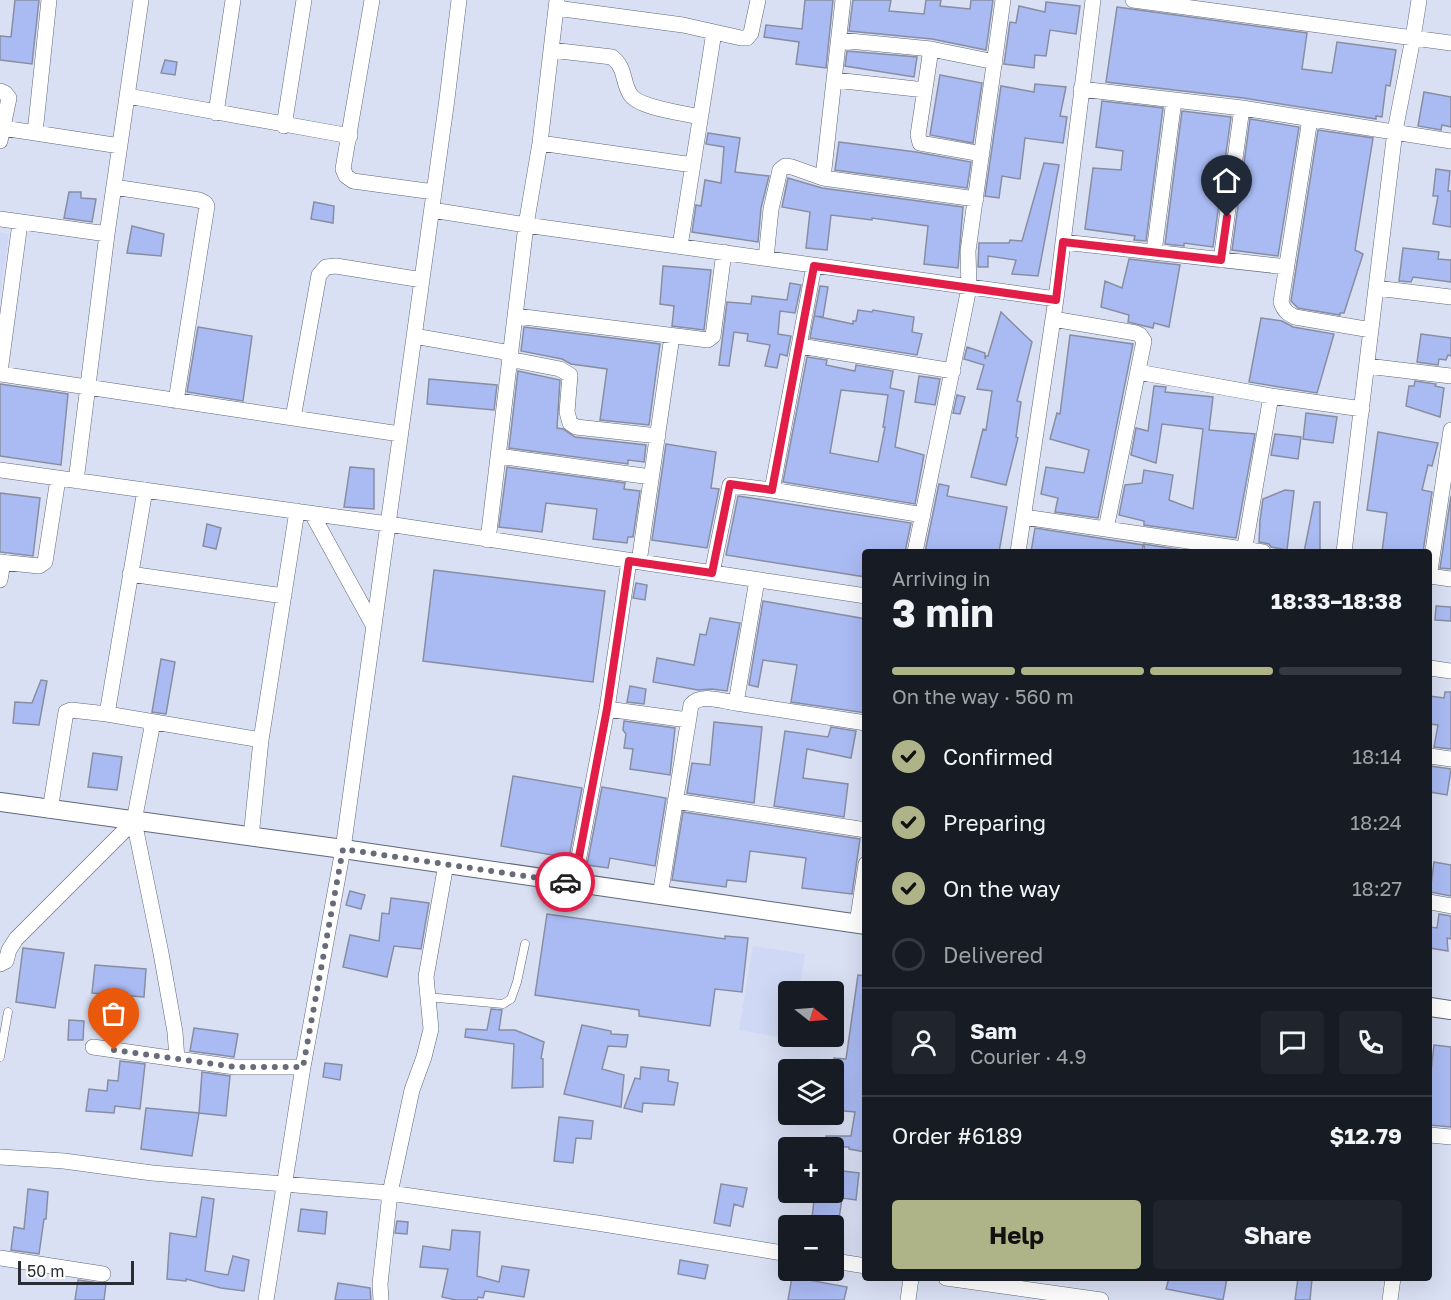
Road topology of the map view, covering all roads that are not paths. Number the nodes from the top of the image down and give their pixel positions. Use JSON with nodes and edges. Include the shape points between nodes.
{"nodes":[{"id":1,"x":49,"y":0,"type":"edge"},
{"id":2,"x":141,"y":0,"type":"edge"},
{"id":3,"x":233,"y":0,"type":"edge"},
{"id":4,"x":304,"y":0,"type":"edge"},
{"id":5,"x":372,"y":0,"type":"edge"},
{"id":6,"x":459,"y":0,"type":"edge"},
{"id":7,"x":758,"y":0,"type":"edge"},
{"id":8,"x":843,"y":0,"type":"edge"},
{"id":9,"x":1003,"y":0,"type":"edge"},
{"id":10,"x":1093,"y":0,"type":"edge"},
{"id":11,"x":1133,"y":0,"type":"edge"},
{"id":12,"x":1419,"y":0,"type":"edge"},
{"id":13,"x":556,"y":4,"type":"edge"},
{"id":14,"x":714,"y":32,"type":"junction"},
{"id":15,"x":1413,"y":38,"type":"junction"},
{"id":16,"x":839,"y":40,"type":"junction"},
{"id":17,"x":1451,"y":44,"type":"edge"},
{"id":18,"x":931,"y":49,"type":"junction"},
{"id":19,"x":551,"y":50,"type":"junction"},
{"id":20,"x":995,"y":62,"type":"junction"},
{"id":21,"x":835,"y":80,"type":"junction"},
{"id":22,"x":1081,"y":89,"type":"junction"},
{"id":23,"x":925,"y":90,"type":"junction"},
{"id":24,"x":0,"y":92,"type":"edge"},
{"id":25,"x":128,"y":96,"type":"junction"},
{"id":26,"x":1174,"y":100,"type":"junction"},
{"id":27,"x":1242,"y":108,"type":"junction"},
{"id":28,"x":216,"y":113,"type":"junction"},
{"id":29,"x":700,"y":117,"type":"junction"},
{"id":30,"x":1311,"y":119,"type":"junction"},
{"id":31,"x":284,"y":126,"type":"junction"},
{"id":32,"x":1395,"y":131,"type":"junction"},
{"id":33,"x":35,"y":133,"type":"junction"},
{"id":34,"x":1,"y":134,"type":"edge"},
{"id":35,"x":350,"y":136,"type":"junction"},
{"id":36,"x":1451,"y":141,"type":"edge"},
{"id":37,"x":540,"y":143,"type":"junction"},
{"id":38,"x":120,"y":146,"type":"junction"},
{"id":39,"x":982,"y":154,"type":"junction"},
{"id":40,"x":693,"y":165,"type":"junction"},
{"id":41,"x":823,"y":178,"type":"junction"},
{"id":42,"x":114,"y":187,"type":"junction"},
{"id":43,"x":434,"y":192,"type":"junction"},
{"id":44,"x":976,"y":199,"type":"junction"},
{"id":45,"x":432,"y":210,"type":"junction"},
{"id":46,"x":0,"y":219,"type":"edge"},
{"id":47,"x":20,"y":223,"type":"junction"},
{"id":48,"x":526,"y":225,"type":"junction"},
{"id":49,"x":107,"y":234,"type":"junction"},
{"id":50,"x":1063,"y":242,"type":"junction"},
{"id":51,"x":680,"y":246,"type":"junction"},
{"id":52,"x":724,"y":252,"type":"junction"},
{"id":53,"x":1154,"y":252,"type":"junction"},
{"id":54,"x":766,"y":258,"type":"junction"},
{"id":55,"x":1221,"y":260,"type":"junction"},
{"id":56,"x":814,"y":266,"type":"junction"},
{"id":57,"x":1287,"y":267,"type":"junction"},
{"id":58,"x":422,"y":280,"type":"junction"},
{"id":59,"x":969,"y":288,"type":"junction"},
{"id":60,"x":1376,"y":288,"type":"junction"},
{"id":61,"x":1451,"y":297,"type":"edge"},
{"id":62,"x":1056,"y":300,"type":"junction"},
{"id":63,"x":516,"y":316,"type":"junction"},
{"id":64,"x":1053,"y":319,"type":"junction"},
{"id":65,"x":1371,"y":330,"type":"junction"},
{"id":66,"x":414,"y":336,"type":"junction"},
{"id":67,"x":672,"y":336,"type":"junction"},
{"id":68,"x":800,"y":346,"type":"junction"},
{"id":69,"x":510,"y":356,"type":"junction"},
{"id":70,"x":1367,"y":366,"type":"junction"},
{"id":71,"x":952,"y":371,"type":"junction"},
{"id":72,"x":1138,"y":372,"type":"junction"},
{"id":73,"x":0,"y":373,"type":"edge"},
{"id":74,"x":1451,"y":376,"type":"edge"},
{"id":75,"x":89,"y":388,"type":"junction"},
{"id":76,"x":1271,"y":396,"type":"junction"},
{"id":77,"x":176,"y":401,"type":"junction"},
{"id":78,"x":1362,"y":409,"type":"junction"},
{"id":79,"x":293,"y":418,"type":"junction"},
{"id":80,"x":1451,"y":430,"type":"edge"},
{"id":81,"x":400,"y":434,"type":"junction"},
{"id":82,"x":658,"y":436,"type":"junction"},
{"id":83,"x":498,"y":456,"type":"junction"},
{"id":84,"x":0,"y":470,"type":"edge"},
{"id":85,"x":651,"y":477,"type":"junction"},
{"id":86,"x":58,"y":478,"type":"junction"},
{"id":87,"x":76,"y":481,"type":"junction"},
{"id":88,"x":145,"y":490,"type":"junction"},
{"id":89,"x":772,"y":490,"type":"junction"},
{"id":90,"x":304,"y":513,"type":"junction"},
{"id":91,"x":922,"y":515,"type":"junction"},
{"id":92,"x":1024,"y":517,"type":"junction"},
{"id":93,"x":388,"y":524,"type":"junction"},
{"id":94,"x":1106,"y":529,"type":"junction"},
{"id":95,"x":488,"y":540,"type":"junction"},
{"id":96,"x":916,"y":549,"type":"edge"},
{"id":97,"x":1019,"y":549,"type":"edge"},
{"id":98,"x":1231,"y":549,"type":"edge"},
{"id":99,"x":1244,"y":549,"type":"edge"},
{"id":100,"x":1344,"y":549,"type":"edge"},
{"id":101,"x":1432,"y":557,"type":"edge"},
{"id":102,"x":2,"y":562,"type":"edge"},
{"id":103,"x":634,"y":562,"type":"junction"},
{"id":104,"x":712,"y":573,"type":"junction"},
{"id":105,"x":130,"y":574,"type":"junction"},
{"id":106,"x":1432,"y":576,"type":"edge"},
{"id":107,"x":1451,"y":579,"type":"edge"},
{"id":108,"x":0,"y":580,"type":"edge"},
{"id":109,"x":757,"y":580,"type":"junction"},
{"id":110,"x":862,"y":595,"type":"edge"},
{"id":111,"x":284,"y":596,"type":"junction"},
{"id":112,"x":373,"y":625,"type":"junction"},
{"id":113,"x":1432,"y":668,"type":"edge"},
{"id":114,"x":1451,"y":671,"type":"edge"},
{"id":115,"x":736,"y":704,"type":"junction"},
{"id":116,"x":607,"y":709,"type":"junction"},
{"id":117,"x":107,"y":714,"type":"junction"},
{"id":118,"x":688,"y":720,"type":"junction"},
{"id":119,"x":153,"y":722,"type":"junction"},
{"id":120,"x":862,"y":722,"type":"edge"},
{"id":121,"x":261,"y":740,"type":"junction"},
{"id":122,"x":1432,"y":756,"type":"edge"},
{"id":123,"x":1451,"y":759,"type":"edge"},
{"id":124,"x":675,"y":801,"type":"junction"},
{"id":125,"x":0,"y":802,"type":"edge"},
{"id":126,"x":50,"y":810,"type":"junction"},
{"id":127,"x":134,"y":821,"type":"junction"},
{"id":128,"x":862,"y":829,"type":"edge"},
{"id":129,"x":251,"y":837,"type":"junction"},
{"id":130,"x":343,"y":849,"type":"junction"},
{"id":131,"x":446,"y":864,"type":"junction"},
{"id":132,"x":574,"y":883,"type":"junction"},
{"id":133,"x":660,"y":896,"type":"junction"},
{"id":134,"x":1432,"y":902,"type":"edge"},
{"id":135,"x":1451,"y":906,"type":"edge"},
{"id":136,"x":861,"y":925,"type":"edge"},
{"id":137,"x":525,"y":944,"type":"dead end"},
{"id":138,"x":0,"y":963,"type":"edge"},
{"id":139,"x":427,"y":997,"type":"junction"},
{"id":140,"x":1432,"y":1007,"type":"edge"},
{"id":141,"x":1451,"y":1010,"type":"edge"},
{"id":142,"x":8,"y":1012,"type":"dead end"},
{"id":143,"x":93,"y":1047,"type":"dead end"},
{"id":144,"x":0,"y":1058,"type":"edge"},
{"id":145,"x":177,"y":1059,"type":"junction"},
{"id":146,"x":303,"y":1067,"type":"junction"},
{"id":147,"x":1432,"y":1135,"type":"edge"},
{"id":148,"x":1451,"y":1137,"type":"edge"},
{"id":149,"x":0,"y":1157,"type":"edge"},
{"id":150,"x":283,"y":1183,"type":"junction"},
{"id":151,"x":390,"y":1193,"type":"junction"},
{"id":152,"x":778,"y":1252,"type":"edge"},
{"id":153,"x":0,"y":1258,"type":"edge"},
{"id":154,"x":844,"y":1263,"type":"edge"},
{"id":155,"x":862,"y":1265,"type":"edge"},
{"id":156,"x":103,"y":1274,"type":"dead end"},
{"id":157,"x":910,"y":1281,"type":"edge"},
{"id":158,"x":967,"y":1281,"type":"edge"},
{"id":159,"x":1393,"y":1281,"type":"edge"},
{"id":160,"x":266,"y":1300,"type":"edge"},
{"id":161,"x":381,"y":1300,"type":"edge"},
{"id":162,"x":908,"y":1300,"type":"edge"},
{"id":163,"x":1101,"y":1300,"type":"edge"},
{"id":164,"x":1390,"y":1300,"type":"edge"}],
"edges":[{"from":1,"to":33,"type":"street"},
{"from":2,"to":25,"type":"street"},
{"from":3,"to":28,"type":"street"},
{"from":4,"to":31,"type":"street"},
{"from":5,"to":35,"type":"street"},
{"from":6,"to":43,"type":"street"},
{"from":7,"to":14,"type":"street","via":[[749,36]]},
{"from":8,"to":16,"type":"street"},
{"from":9,"to":20,"type":"street"},
{"from":10,"to":22,"type":"street"},
{"from":11,"to":15,"type":"street"},
{"from":12,"to":15,"type":"street"},
{"from":13,"to":14,"type":"street"},
{"from":13,"to":19,"type":"street"},
{"from":14,"to":29,"type":"street"},
{"from":15,"to":17,"type":"street"},
{"from":15,"to":32,"type":"street"},
{"from":16,"to":18,"type":"street"},
{"from":16,"to":21,"type":"street"},
{"from":18,"to":20,"type":"street"},
{"from":18,"to":23,"type":"street"},
{"from":19,"to":29,"type":"street","via":[[612,57],[620,63],[630,96],[643,104]]},
{"from":19,"to":37,"type":"street"},
{"from":20,"to":39,"type":"street"},
{"from":21,"to":23,"type":"street"},
{"from":21,"to":41,"type":"street"},
{"from":22,"to":26,"type":"street"},
{"from":22,"to":50,"type":"street"},
{"from":23,"to":39,"type":"street","via":[[920,143]]},
{"from":24,"to":34,"type":"street","via":[[9,98]]},
{"from":25,"to":28,"type":"street"},
{"from":25,"to":38,"type":"street"},
{"from":26,"to":27,"type":"street"},
{"from":26,"to":53,"type":"street"},
{"from":27,"to":30,"type":"street"},
{"from":27,"to":55,"type":"street"},
{"from":28,"to":31,"type":"street"},
{"from":29,"to":40,"type":"street"},
{"from":30,"to":32,"type":"street"},
{"from":30,"to":57,"type":"street"},
{"from":31,"to":35,"type":"street"},
{"from":32,"to":36,"type":"street"},
{"from":32,"to":60,"type":"street"},
{"from":33,"to":34,"type":"street"},
{"from":33,"to":38,"type":"street"},
{"from":35,"to":43,"type":"street","via":[[343,169],[353,181]]},
{"from":37,"to":40,"type":"street"},
{"from":37,"to":48,"type":"street"},
{"from":38,"to":42,"type":"street"},
{"from":39,"to":44,"type":"street"},
{"from":40,"to":51,"type":"street"},
{"from":41,"to":44,"type":"street"},
{"from":41,"to":54,"type":"street","via":[[792,167],[780,170]]},
{"from":42,"to":49,"type":"street"},
{"from":42,"to":77,"type":"street","via":[[199,200],[207,206]]},
{"from":43,"to":45,"type":"street"},
{"from":44,"to":59,"type":"street","via":[[968,251]]},
{"from":45,"to":48,"type":"street"},
{"from":45,"to":58,"type":"street"},
{"from":46,"to":47,"type":"street"},
{"from":47,"to":49,"type":"street"},
{"from":47,"to":73,"type":"street"},
{"from":48,"to":51,"type":"street"},
{"from":48,"to":63,"type":"street"},
{"from":49,"to":75,"type":"street"},
{"from":50,"to":53,"type":"street"},
{"from":50,"to":62,"type":"street"},
{"from":51,"to":52,"type":"street"},
{"from":52,"to":54,"type":"street"},
{"from":52,"to":67,"type":"street","via":[[713,336],[703,340]]},
{"from":53,"to":55,"type":"street"},
{"from":54,"to":56,"type":"street"},
{"from":55,"to":57,"type":"street"},
{"from":56,"to":59,"type":"street"},
{"from":56,"to":68,"type":"street"},
{"from":57,"to":65,"type":"street","via":[[1281,302],[1286,313]]},
{"from":58,"to":66,"type":"street"},
{"from":58,"to":79,"type":"street","via":[[326,267],[319,275]]},
{"from":59,"to":62,"type":"street"},
{"from":59,"to":71,"type":"street"},
{"from":60,"to":61,"type":"street"},
{"from":60,"to":65,"type":"street"},
{"from":62,"to":64,"type":"street"},
{"from":63,"to":67,"type":"street"},
{"from":63,"to":69,"type":"street"},
{"from":64,"to":72,"type":"street","via":[[1140,335],[1144,341]]},
{"from":64,"to":92,"type":"street"},
{"from":65,"to":70,"type":"street"},
{"from":66,"to":69,"type":"street"},
{"from":66,"to":81,"type":"street"},
{"from":67,"to":82,"type":"street"},
{"from":68,"to":71,"type":"street"},
{"from":68,"to":89,"type":"street"},
{"from":69,"to":82,"type":"street","via":[[570,375],[567,412],[570,423],[576,427]]},
{"from":69,"to":83,"type":"street"},
{"from":70,"to":74,"type":"street"},
{"from":70,"to":78,"type":"street"},
{"from":71,"to":91,"type":"street"},
{"from":72,"to":76,"type":"street"},
{"from":72,"to":94,"type":"street"},
{"from":73,"to":75,"type":"street"},
{"from":75,"to":77,"type":"street"},
{"from":75,"to":87,"type":"street"},
{"from":76,"to":78,"type":"street"},
{"from":76,"to":99,"type":"street"},
{"from":77,"to":79,"type":"street"},
{"from":78,"to":100,"type":"street"},
{"from":79,"to":81,"type":"street"},
{"from":80,"to":101,"type":"street"},
{"from":81,"to":93,"type":"street"},
{"from":82,"to":85,"type":"street"},
{"from":83,"to":85,"type":"street"},
{"from":83,"to":95,"type":"street"},
{"from":84,"to":86,"type":"street"},
{"from":85,"to":103,"type":"street"},
{"from":86,"to":87,"type":"street"},
{"from":86,"to":102,"type":"street","via":[[45,562],[39,566]]},
{"from":87,"to":88,"type":"street"},
{"from":88,"to":90,"type":"street"},
{"from":88,"to":105,"type":"street"},
{"from":89,"to":91,"type":"street"},
{"from":89,"to":104,"type":"street","via":[[730,484]]},
{"from":90,"to":93,"type":"street"},
{"from":90,"to":111,"type":"street"},
{"from":90,"to":112,"type":"street"},
{"from":91,"to":96,"type":"street"},
{"from":92,"to":94,"type":"street"},
{"from":92,"to":97,"type":"street"},
{"from":93,"to":95,"type":"street"},
{"from":93,"to":112,"type":"street"},
{"from":94,"to":98,"type":"street"},
{"from":95,"to":103,"type":"street"},
{"from":102,"to":108,"type":"street"},
{"from":103,"to":104,"type":"street"},
{"from":103,"to":116,"type":"street"},
{"from":104,"to":109,"type":"street"},
{"from":105,"to":111,"type":"street"},
{"from":105,"to":117,"type":"street"},
{"from":106,"to":107,"type":"street"},
{"from":109,"to":110,"type":"street"},
{"from":109,"to":115,"type":"street"},
{"from":111,"to":121,"type":"street"},
{"from":112,"to":130,"type":"street"},
{"from":113,"to":114,"type":"street"},
{"from":115,"to":118,"type":"street","via":[[694,700]]},
{"from":115,"to":120,"type":"street"},
{"from":116,"to":118,"type":"street"},
{"from":116,"to":132,"type":"street"},
{"from":117,"to":119,"type":"street"},
{"from":117,"to":126,"type":"street","via":[[66,712]]},
{"from":118,"to":124,"type":"street"},
{"from":119,"to":121,"type":"street"},
{"from":119,"to":127,"type":"street"},
{"from":121,"to":129,"type":"street"},
{"from":122,"to":123,"type":"street"},
{"from":124,"to":128,"type":"street"},
{"from":124,"to":133,"type":"street"},
{"from":125,"to":126,"type":"street"},
{"from":126,"to":127,"type":"street"},
{"from":127,"to":129,"type":"street"},
{"from":127,"to":138,"type":"street","via":[[16,939],[6,961]]},
{"from":127,"to":145,"type":"street","via":[[161,953]]},
{"from":129,"to":130,"type":"street"},
{"from":130,"to":131,"type":"street"},
{"from":130,"to":146,"type":"street"},
{"from":131,"to":132,"type":"street"},
{"from":131,"to":139,"type":"street","via":[[426,977]]},
{"from":132,"to":133,"type":"street"},
{"from":133,"to":136,"type":"street"},
{"from":134,"to":135,"type":"street"},
{"from":137,"to":139,"type":"lane","via":[[511,999],[503,1004]]},
{"from":139,"to":151,"type":"street","via":[[430,1029],[412,1090]]},
{"from":140,"to":141,"type":"street"},
{"from":142,"to":144,"type":"lane"},
{"from":143,"to":145,"type":"street"},
{"from":145,"to":146,"type":"street","via":[[235,1067]]},
{"from":146,"to":150,"type":"street"},
{"from":147,"to":148,"type":"street"},
{"from":149,"to":150,"type":"street"},
{"from":150,"to":151,"type":"street"},
{"from":150,"to":160,"type":"street"},
{"from":151,"to":152,"type":"street"},
{"from":151,"to":161,"type":"street"},
{"from":153,"to":156,"type":"street"},
{"from":154,"to":155,"type":"street"},
{"from":157,"to":162,"type":"street"},
{"from":158,"to":163,"type":"street"},
{"from":159,"to":164,"type":"street"}]}
